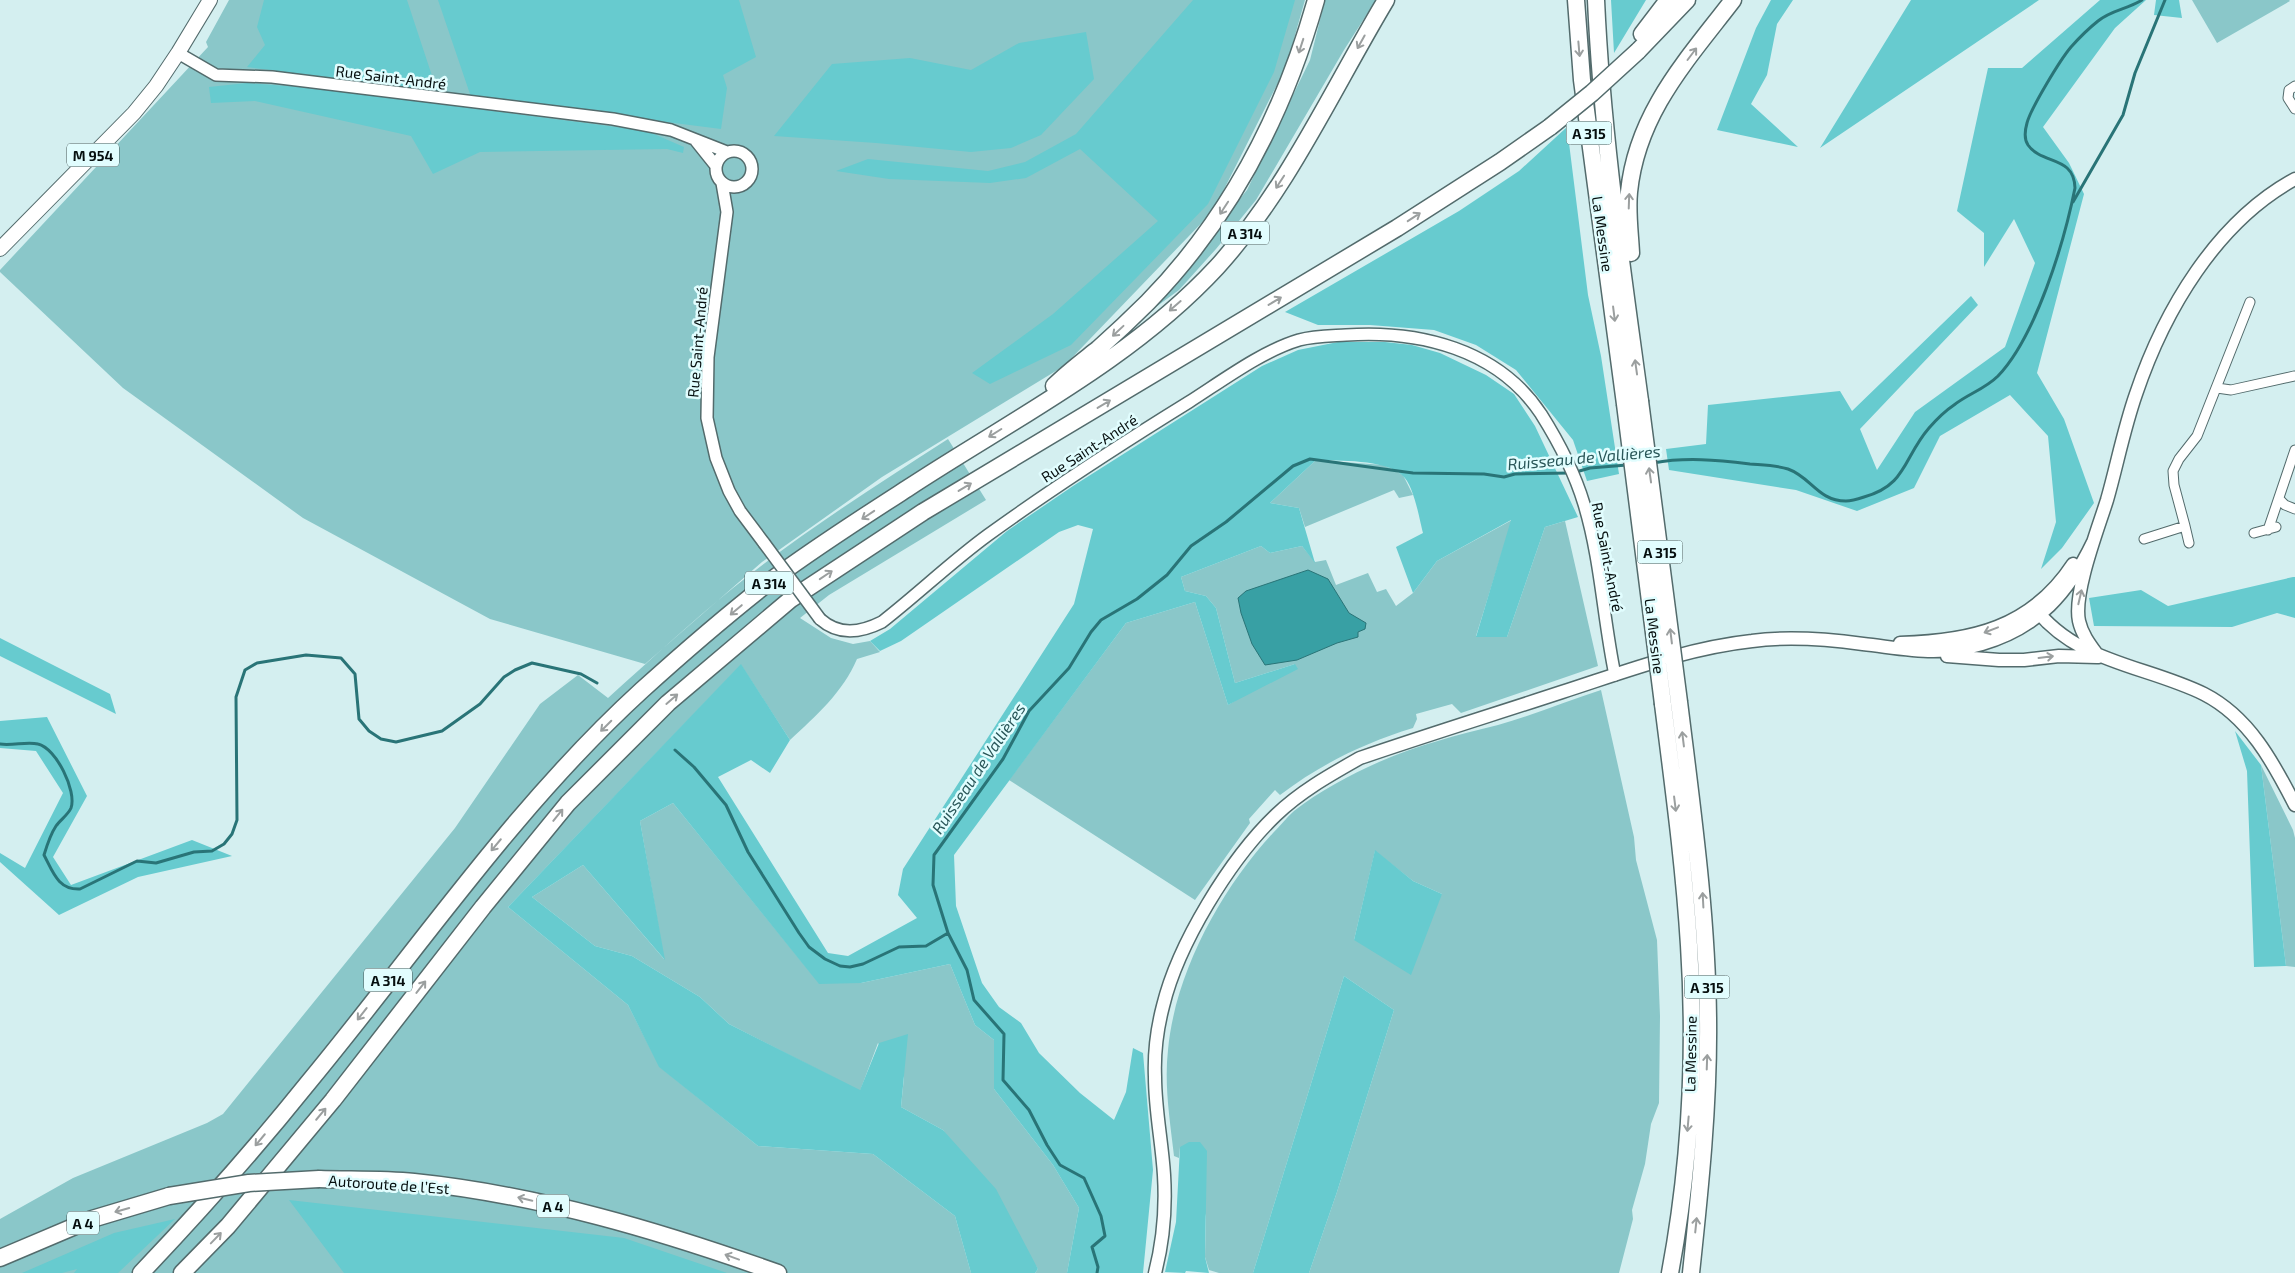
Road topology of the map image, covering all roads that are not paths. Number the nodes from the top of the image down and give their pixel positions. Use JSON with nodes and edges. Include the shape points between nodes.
{"nodes":[{"id":1,"x":210,"y":0,"type":"edge"},
{"id":2,"x":1316,"y":0,"type":"edge"},
{"id":3,"x":1386,"y":0,"type":"edge"},
{"id":4,"x":1576,"y":0,"type":"edge"},
{"id":5,"x":1596,"y":0,"type":"edge"},
{"id":6,"x":1668,"y":0,"type":"edge"},
{"id":7,"x":1686,"y":0,"type":"edge"},
{"id":8,"x":1733,"y":0,"type":"edge"},
{"id":9,"x":1637,"y":46,"type":"junction"},
{"id":10,"x":178,"y":53,"type":"junction"},
{"id":11,"x":2295,"y":86,"type":"edge"},
{"id":12,"x":2295,"y":109,"type":"edge"},
{"id":13,"x":693,"y":138,"type":"junction"},
{"id":14,"x":727,"y":152,"type":"junction"},
{"id":15,"x":716,"y":166,"type":"junction"},
{"id":16,"x":2295,"y":179,"type":"edge"},
{"id":17,"x":722,"y":183,"type":"junction"},
{"id":18,"x":743,"y":185,"type":"junction"},
{"id":19,"x":727,"y":212,"type":"junction"},
{"id":20,"x":0,"y":249,"type":"edge"},
{"id":21,"x":2250,"y":302,"type":"dead end"},
{"id":22,"x":1631,"y":333,"type":"junction"},
{"id":23,"x":2295,"y":377,"type":"edge"},
{"id":24,"x":2217,"y":388,"type":"junction"},
{"id":25,"x":1632,"y":403,"type":"junction"},
{"id":26,"x":1037,"y":407,"type":"junction"},
{"id":27,"x":2295,"y":450,"type":"edge"},
{"id":28,"x":2279,"y":499,"type":"junction"},
{"id":29,"x":2295,"y":510,"type":"edge"},
{"id":30,"x":2185,"y":526,"type":"junction"},
{"id":31,"x":2254,"y":533,"type":"dead end"},
{"id":32,"x":2094,"y":537,"type":"junction"},
{"id":33,"x":2144,"y":539,"type":"dead end"},
{"id":34,"x":2190,"y":543,"type":"dead end"},
{"id":35,"x":2037,"y":611,"type":"junction"},
{"id":36,"x":1865,"y":644,"type":"junction"},
{"id":37,"x":1927,"y":653,"type":"junction"},
{"id":38,"x":2099,"y":657,"type":"junction"},
{"id":39,"x":1614,"y":675,"type":"junction"},
{"id":40,"x":1671,"y":703,"type":"junction"},
{"id":41,"x":2295,"y":805,"type":"edge"},
{"id":42,"x":0,"y":1258,"type":"edge"},
{"id":43,"x":141,"y":1273,"type":"edge"},
{"id":44,"x":182,"y":1273,"type":"edge"},
{"id":45,"x":778,"y":1273,"type":"edge"},
{"id":46,"x":1155,"y":1273,"type":"edge"},
{"id":47,"x":1670,"y":1273,"type":"edge"},
{"id":48,"x":1691,"y":1273,"type":"edge"}],
"edges":[{"from":1,"to":10,"type":"main road","number":"M 954"},
{"from":2,"to":26,"type":"highway","one_way":true,"via":[[1283,96],[1223,211],[1149,300],[1114,335],[1060,379]]},
{"from":3,"to":26,"type":"highway","number":"A 314","one_way":true,"via":[[1288,170],[1216,268],[1150,327]]},
{"from":4,"to":25,"type":"highway","name":"La Messine","number":"A 315","one_way":true,"via":[[1582,80]]},
{"from":5,"to":22,"type":"highway","name":"La Messine","number":"A 315","via":[[1599,71]]},
{"from":6,"to":9,"type":"highway"},
{"from":7,"to":9,"type":"highway","number":"A 314"},
{"from":22,"to":8,"type":"highway","one_way":true,"via":[[1629,193],[1640,140],[1664,91]]},
{"from":44,"to":9,"type":"highway","number":"A 314","one_way":true,"bridge":true,"via":[[228,1226],[327,1108],[568,803],[668,703],[791,599],[923,512],[1397,228],[1468,182],[1592,93]]},
{"from":10,"to":13,"type":"street","name":"Rue Saint-André","via":[[216,75],[272,77],[613,119],[671,130]]},
{"from":10,"to":20,"type":"main road","number":"M 954","via":[[134,112]]},
{"from":11,"to":12,"type":"street","via":[[2289,90],[2288,98]]},
{"from":13,"to":14,"type":"street","name":"Rue Saint-André"},
{"from":13,"to":15,"type":"street"},
{"from":14,"to":15,"type":"street"},
{"from":14,"to":18,"type":"street","via":[[740,152],[751,162],[751,174]]},
{"from":15,"to":17,"type":"street"},
{"from":16,"to":32,"type":"main road","via":[[2250,209],[2226,234],[2195,275],[2163,330],[2136,394]]},
{"from":17,"to":18,"type":"street","via":[[732,187]]},
{"from":17,"to":19,"type":"street","name":"Rue Saint-André"},
{"from":18,"to":19,"type":"street","name":"Rue Saint-André"},
{"from":19,"to":39,"type":"street","name":"Rue Saint-André","bridge":true,"via":[[708,357],[707,418],[716,458],[740,511],[828,626],[844,631],[868,629],[882,622],[986,537],[1059,485],[1274,351],[1299,340],[1390,334],[1430,340],[1490,365],[1524,394],[1541,414],[1580,491],[1588,517]]},
{"from":21,"to":24,"type":"street"},
{"from":25,"to":22,"type":"highway","name":"La Messine","number":"A 315","one_way":true},
{"from":23,"to":24,"type":"street","via":[[2231,390]]},
{"from":24,"to":30,"type":"street","via":[[2197,436],[2173,471]]},
{"from":25,"to":40,"type":"highway","name":"La Messine","number":"A 315","bridge":true},
{"from":26,"to":43,"type":"highway","number":"A 314","one_way":true,"via":[[774,578],[640,692],[549,782],[461,887],[310,1081],[203,1209]]},
{"from":27,"to":28,"type":"street"},
{"from":28,"to":29,"type":"street"},
{"from":28,"to":31,"type":"street","via":[[2272,528]]},
{"from":30,"to":33,"type":"street"},
{"from":30,"to":34,"type":"street"},
{"from":32,"to":35,"type":"main road","via":[[2066,588],[2055,602]]},
{"from":38,"to":32,"type":"main road","one_way":true,"via":[[2078,620],[2078,604]]},
{"from":35,"to":36,"type":"main road","one_way":true,"via":[[1994,630],[1965,638]]},
{"from":35,"to":37,"type":"main road","via":[[2012,633],[1983,644]]},
{"from":35,"to":38,"type":"main road","via":[[2063,637]]},
{"from":36,"to":37,"type":"main road"},
{"from":36,"to":39,"type":"main road","via":[[1793,638],[1751,641],[1684,654]]},
{"from":37,"to":38,"type":"main road","one_way":true,"via":[[1999,660]]},
{"from":38,"to":41,"type":"main road","via":[[2206,695],[2233,714],[2267,753]]},
{"from":39,"to":46,"type":"main road","via":[[1360,758],[1297,797],[1248,846],[1192,934],[1176,966],[1163,1004],[1157,1032],[1155,1078],[1164,1195]]},
{"from":40,"to":47,"type":"highway","name":"La Messine","number":"A 315","one_way":true,"via":[[1691,1009],[1690,1102]]},
{"from":48,"to":40,"type":"highway","name":"La Messine","number":"A 315","one_way":true,"via":[[1705,1112],[1708,1019],[1702,884]]},
{"from":45,"to":42,"type":"highway","name":"Autoroute de l’Est","number":"A 4","one_way":true,"bridge":true,"via":[[626,1222],[508,1196],[413,1182],[319,1179],[249,1183],[168,1196],[92,1219]]}]}
